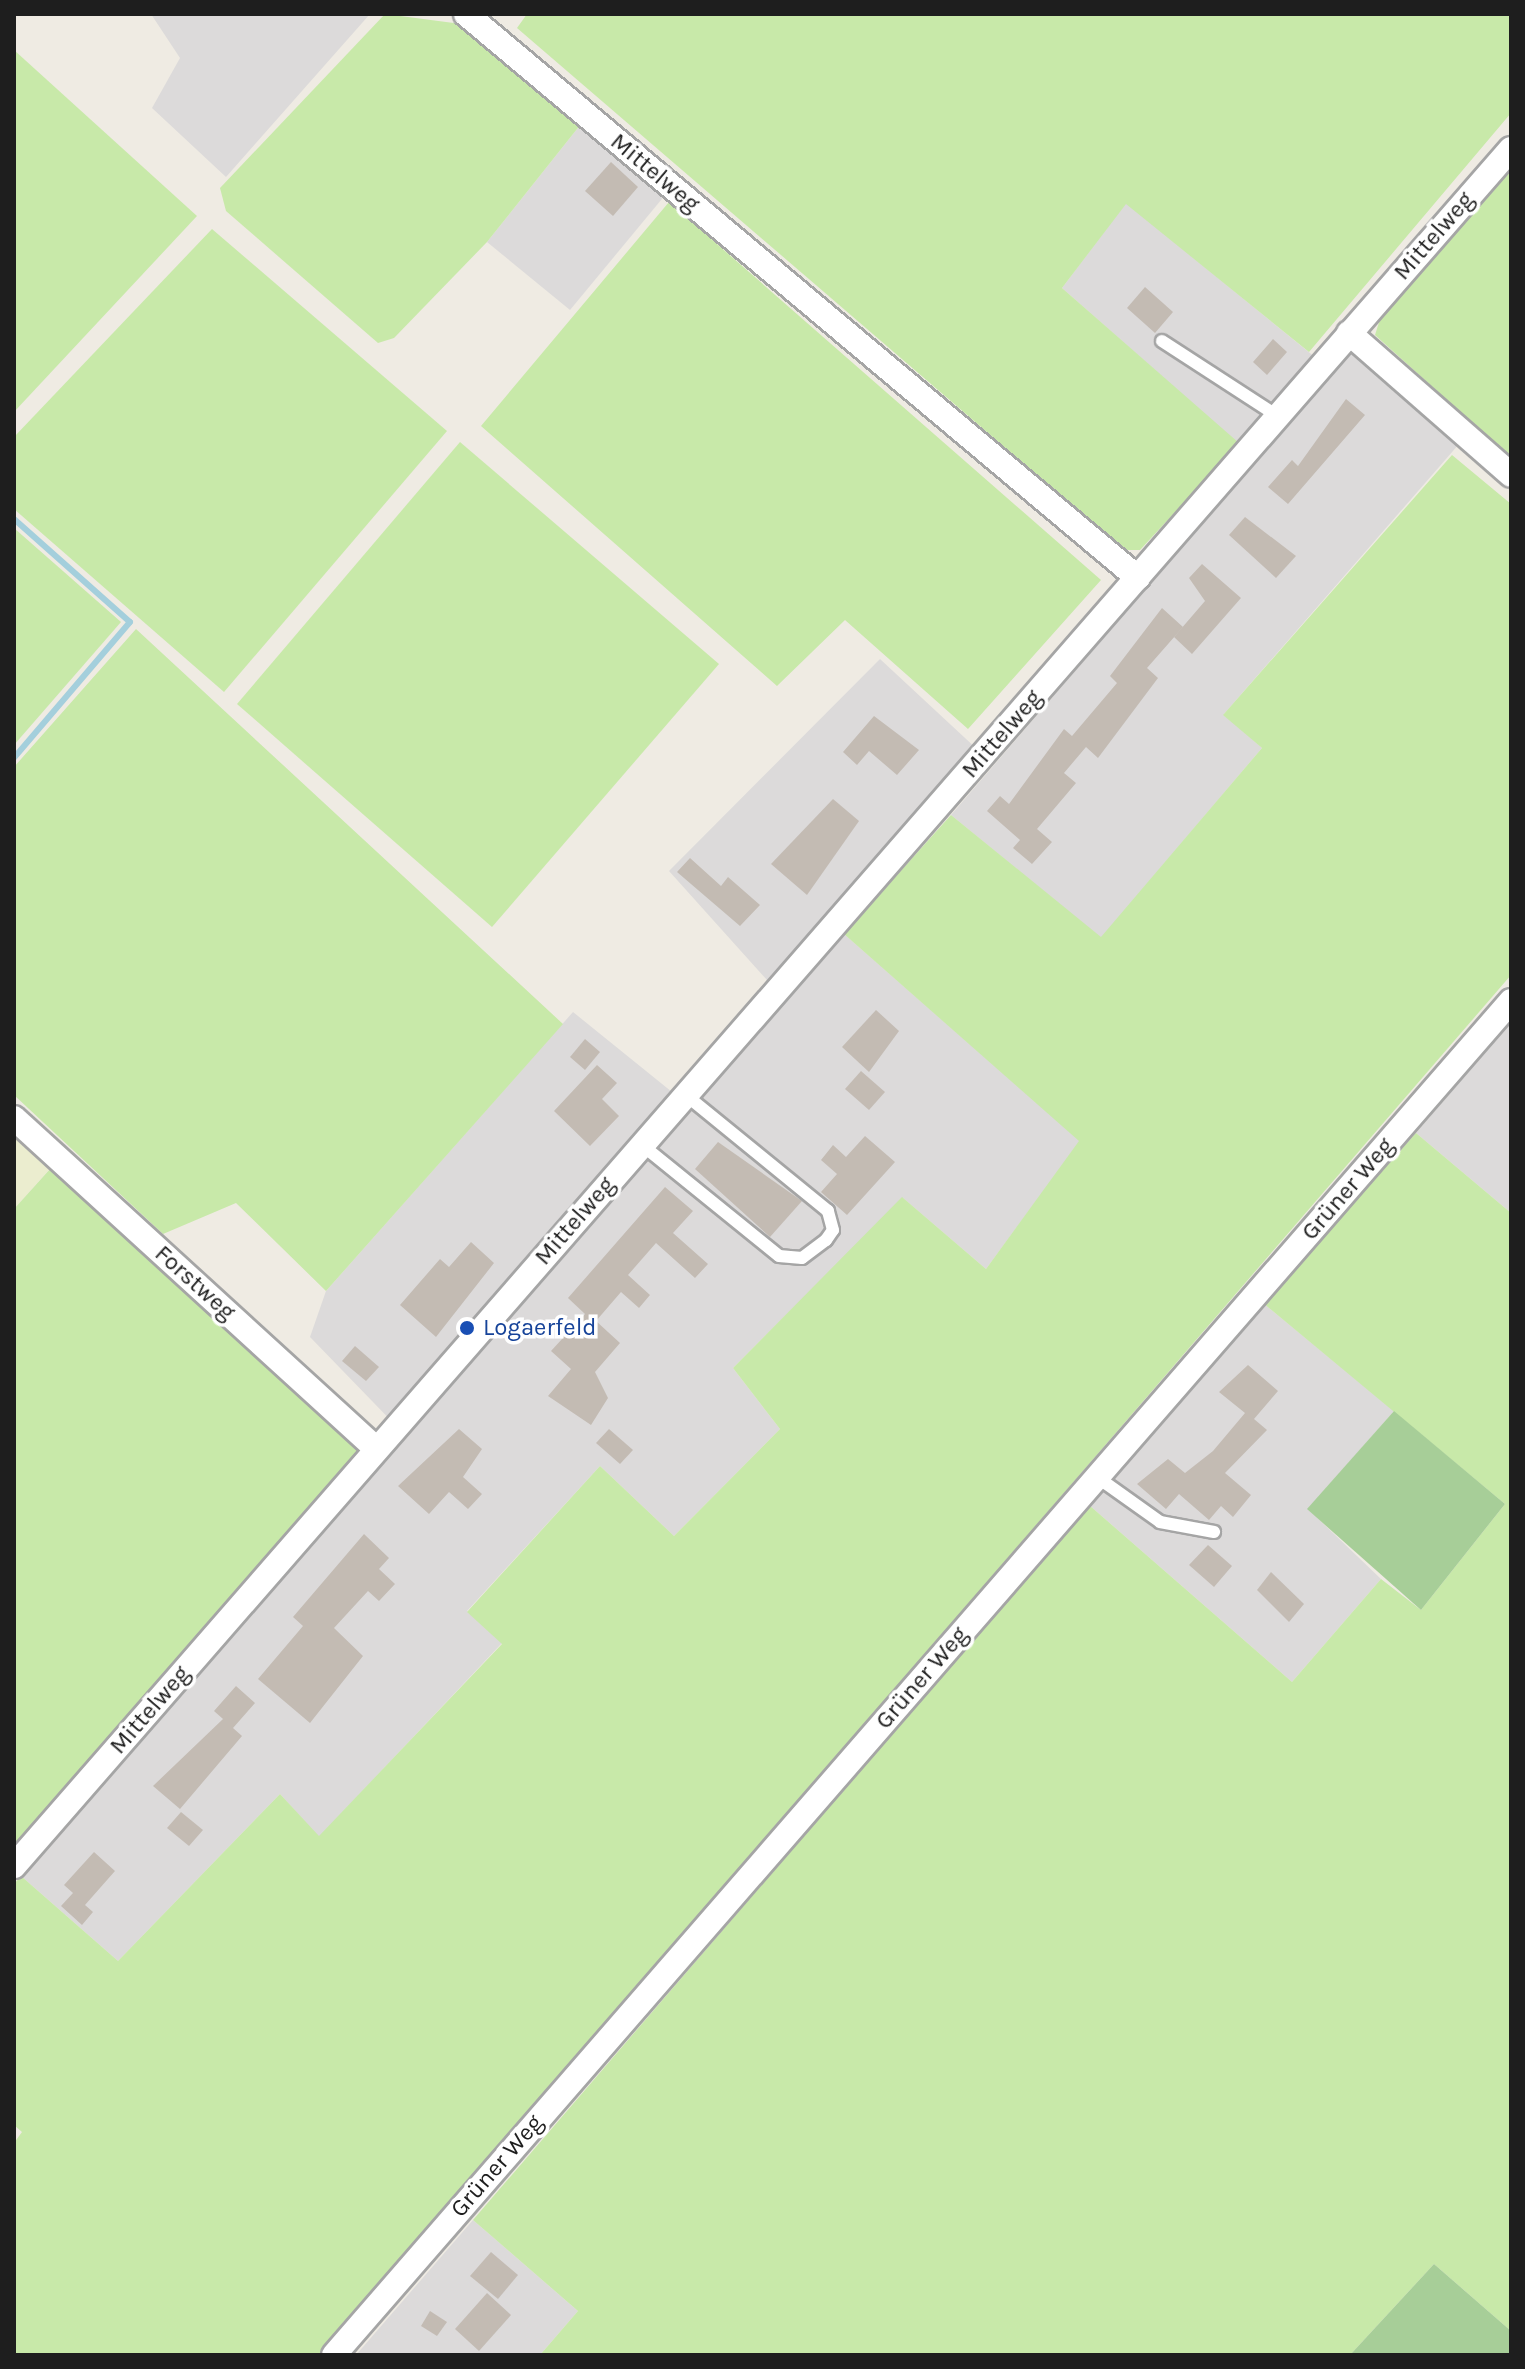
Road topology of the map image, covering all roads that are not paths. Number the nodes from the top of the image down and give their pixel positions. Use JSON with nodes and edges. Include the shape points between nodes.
{"nodes":[{"id":1,"x":466,"y":14,"type":"edge"},
{"id":2,"x":1511,"y":149,"type":"edge"},
{"id":3,"x":1349,"y":333,"type":"junction"},
{"id":4,"x":1162,"y":341,"type":"dead end"},
{"id":5,"x":1279,"y":417,"type":"junction"},
{"id":6,"x":1511,"y":475,"type":"edge"},
{"id":7,"x":1138,"y":578,"type":"junction"},
{"id":8,"x":1511,"y":1001,"type":"edge"},
{"id":9,"x":686,"y":1095,"type":"junction"},
{"id":10,"x":14,"y":1118,"type":"edge"},
{"id":11,"x":642,"y":1145,"type":"junction"},
{"id":12,"x":377,"y":1449,"type":"junction"},
{"id":13,"x":1097,"y":1477,"type":"junction"},
{"id":14,"x":1214,"y":1532,"type":"dead end"},
{"id":15,"x":14,"y":1866,"type":"edge"},
{"id":16,"x":334,"y":2355,"type":"edge"}],
"edges":[{"from":1,"to":7,"type":"street","name":"Mittelweg"},
{"from":2,"to":3,"type":"street","name":"Mittelweg"},
{"from":3,"to":5,"type":"street","name":"Mittelweg"},
{"from":3,"to":6,"type":"street"},
{"from":4,"to":5,"type":"lane"},
{"from":5,"to":7,"type":"street","name":"Mittelweg"},
{"from":7,"to":9,"type":"street","name":"Mittelweg"},
{"from":8,"to":13,"type":"street","name":"Grüner Weg"},
{"from":9,"to":11,"type":"street","name":"Mittelweg"},
{"from":9,"to":11,"type":"lane","via":[[828,1211],[833,1230],[826,1240],[802,1258],[779,1256]]},
{"from":10,"to":12,"type":"street","name":"Forstweg"},
{"from":11,"to":12,"type":"street","name":"Mittelweg"},
{"from":12,"to":15,"type":"street","name":"Mittelweg"},
{"from":13,"to":14,"type":"lane","via":[[1160,1522]]},
{"from":13,"to":16,"type":"street","name":"Grüner Weg"}]}
